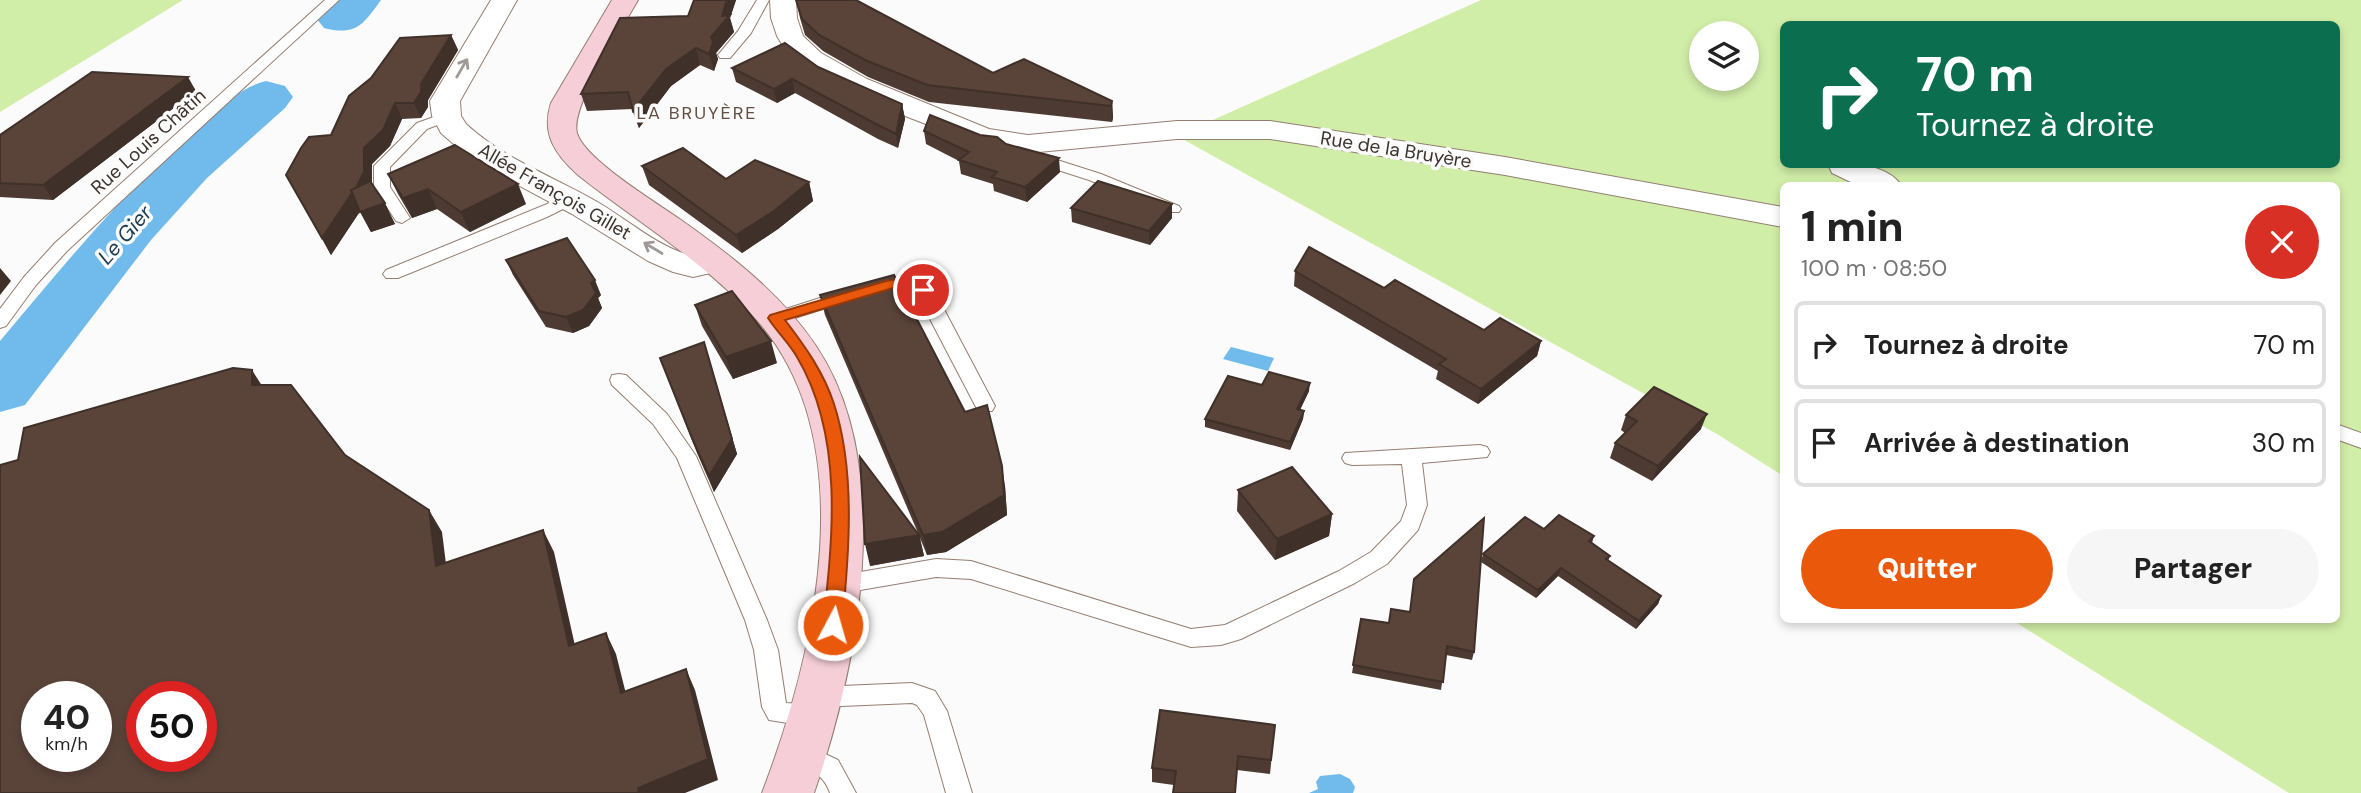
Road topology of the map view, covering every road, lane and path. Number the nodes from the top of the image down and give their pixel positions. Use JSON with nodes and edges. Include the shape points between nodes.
{"nodes":[{"id":1,"x":333,"y":0,"type":"edge"},
{"id":2,"x":504,"y":0,"type":"edge"},
{"id":3,"x":625,"y":0,"type":"edge"},
{"id":4,"x":763,"y":0,"type":"edge"},
{"id":5,"x":783,"y":0,"type":"edge"},
{"id":6,"x":725,"y":55,"type":"dead end"},
{"id":7,"x":445,"y":117,"type":"junction"},
{"id":8,"x":1005,"y":142,"type":"junction"},
{"id":9,"x":1847,"y":168,"type":"edge"},
{"id":10,"x":1877,"y":182,"type":"edge"},
{"id":11,"x":569,"y":200,"type":"junction"},
{"id":12,"x":1173,"y":209,"type":"dead end"},
{"id":13,"x":1780,"y":216,"type":"edge"},
{"id":14,"x":402,"y":218,"type":"edge"},
{"id":15,"x":716,"y":262,"type":"junction"},
{"id":16,"x":392,"y":274,"type":"dead end"},
{"id":17,"x":776,"y":318,"type":"junction"},
{"id":18,"x":0,"y":322,"type":"edge"},
{"id":19,"x":619,"y":380,"type":"dead end"},
{"id":20,"x":985,"y":406,"type":"edge"},
{"id":21,"x":2340,"y":433,"type":"edge"},
{"id":22,"x":2361,"y":441,"type":"edge"},
{"id":23,"x":1479,"y":452,"type":"dead end"},
{"id":24,"x":1410,"y":456,"type":"junction"},
{"id":25,"x":1352,"y":458,"type":"dead end"},
{"id":26,"x":837,"y":585,"type":"junction"},
{"id":27,"x":812,"y":723,"type":"junction"},
{"id":28,"x":788,"y":793,"type":"edge"},
{"id":29,"x":843,"y":793,"type":"edge"},
{"id":30,"x":958,"y":793,"type":"edge"}],
"edges":[{"from":1,"to":18,"type":"lane","name":"Rue Louis Châtin","via":[[61,247]]},
{"from":7,"to":2,"type":"street","one_way":true,"via":[[445,101]]},
{"from":3,"to":15,"type":"main road","via":[[573,88],[561,130],[576,155]]},
{"from":4,"to":6,"type":"lane"},
{"from":5,"to":8,"type":"street","name":"Rue de la Bruyère","via":[[794,44],[827,69],[970,132]]},
{"from":7,"to":11,"type":"street","name":"Allée François Gillet","via":[[486,155]]},
{"from":7,"to":14,"type":"lane","via":[[416,131],[382,166],[381,188]]},
{"from":8,"to":12,"type":"lane","name":"Rue de la Bruyère","via":[[1013,152],[1071,168]]},
{"from":8,"to":13,"type":"street","name":"Rue de la Bruyère","via":[[1058,143],[1210,128],[1270,130],[1505,166]]},
{"from":9,"to":10,"type":"street"},
{"from":15,"to":11,"type":"street","name":"Allée François Gillet","one_way":true,"via":[[684,265]]},
{"from":11,"to":16,"type":"lane"},
{"from":15,"to":17,"type":"main road"},
{"from":17,"to":20,"type":"lane","via":[[891,284],[915,285],[932,302]]},
{"from":17,"to":26,"type":"main road","via":[[804,356],[826,404],[842,540]]},
{"from":19,"to":27,"type":"lane","via":[[660,419],[686,457],[756,620],[766,650],[774,707],[778,713]]},
{"from":21,"to":22,"type":"lane"},
{"from":23,"to":24,"type":"lane"},
{"from":24,"to":25,"type":"lane"},
{"from":24,"to":26,"type":"lane","via":[[1417,505],[1398,540],[1347,577],[1222,636],[1191,638],[971,570],[936,568]]},
{"from":26,"to":27,"type":"main road","via":[[831,645]]},
{"from":27,"to":28,"type":"main road"},
{"from":27,"to":29,"type":"lane"},
{"from":27,"to":30,"type":"lane","via":[[841,698],[912,692],[926,698],[935,711]]}]}
